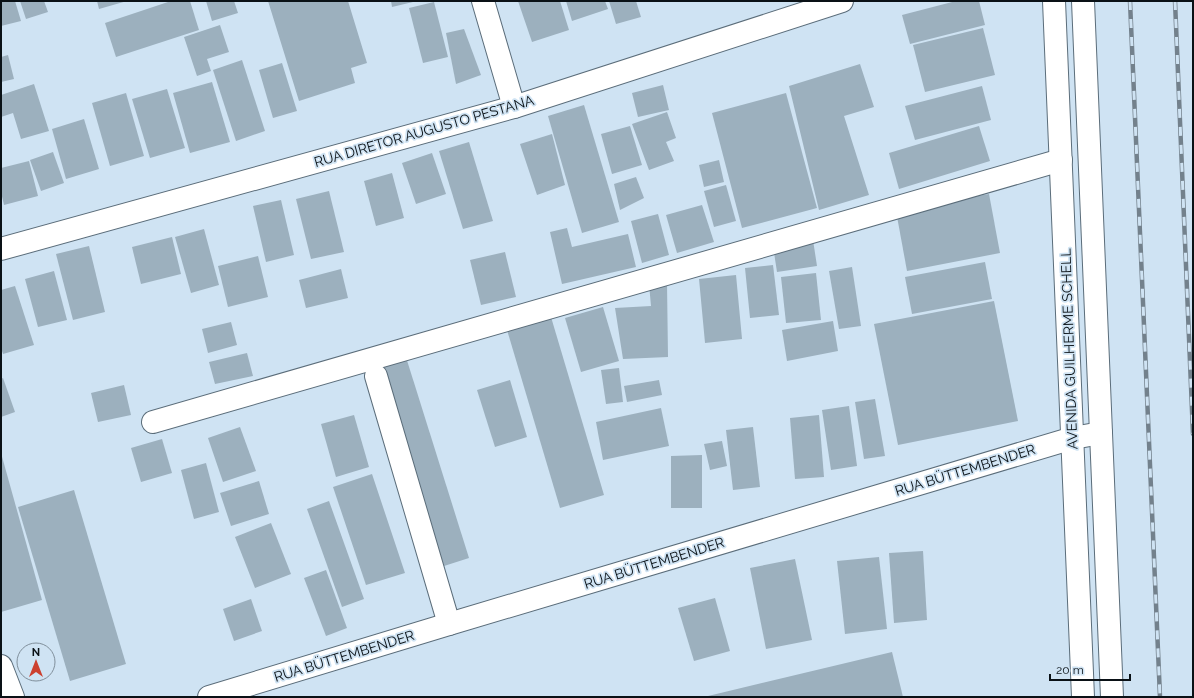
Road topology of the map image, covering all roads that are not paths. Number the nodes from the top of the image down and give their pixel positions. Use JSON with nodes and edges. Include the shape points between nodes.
{"nodes":[{"id":1,"x":483,"y":1,"type":"edge"},
{"id":2,"x":842,"y":1,"type":"edge"},
{"id":3,"x":1054,"y":1,"type":"edge"},
{"id":4,"x":1083,"y":1,"type":"edge"},
{"id":5,"x":514,"y":107,"type":"junction"},
{"id":6,"x":1061,"y":160,"type":"junction"},
{"id":7,"x":1,"y":248,"type":"edge"},
{"id":8,"x":376,"y":376,"type":"dead end"},
{"id":9,"x":152,"y":422,"type":"dead end"},
{"id":10,"x":1101,"y":433,"type":"junction"},
{"id":11,"x":1073,"y":438,"type":"junction"},
{"id":12,"x":449,"y":624,"type":"junction"},
{"id":13,"x":1,"y":666,"type":"edge"},
{"id":14,"x":13,"y":697,"type":"edge"},
{"id":15,"x":209,"y":697,"type":"edge"},
{"id":16,"x":1084,"y":697,"type":"edge"},
{"id":17,"x":1112,"y":697,"type":"edge"}],
"edges":[{"from":1,"to":5,"type":"street"},
{"from":2,"to":5,"type":"street","name":"RUA DIRETOR AUGUSTO PESTANA"},
{"from":3,"to":6,"type":"street","name":"AVENIDA GUILHERME SCHELL"},
{"from":4,"to":10,"type":"street","name":"AVENIDA GUILHERME SCHELL"},
{"from":5,"to":7,"type":"street","name":"RUA DIRETOR AUGUSTO PESTANA"},
{"from":6,"to":9,"type":"street"},
{"from":6,"to":11,"type":"street","name":"AVENIDA GUILHERME SCHELL"},
{"from":8,"to":12,"type":"street"},
{"from":10,"to":11,"type":"street","name":"RUA BÜTTEMBENDER"},
{"from":10,"to":17,"type":"street","name":"AVENIDA GUILHERME SCHELL"},
{"from":11,"to":12,"type":"street","name":"RUA BÜTTEMBENDER"},
{"from":11,"to":16,"type":"street","name":"AVENIDA GUILHERME SCHELL"},
{"from":12,"to":15,"type":"street","name":"RUA BÜTTEMBENDER"},
{"from":13,"to":14,"type":"street"}]}
